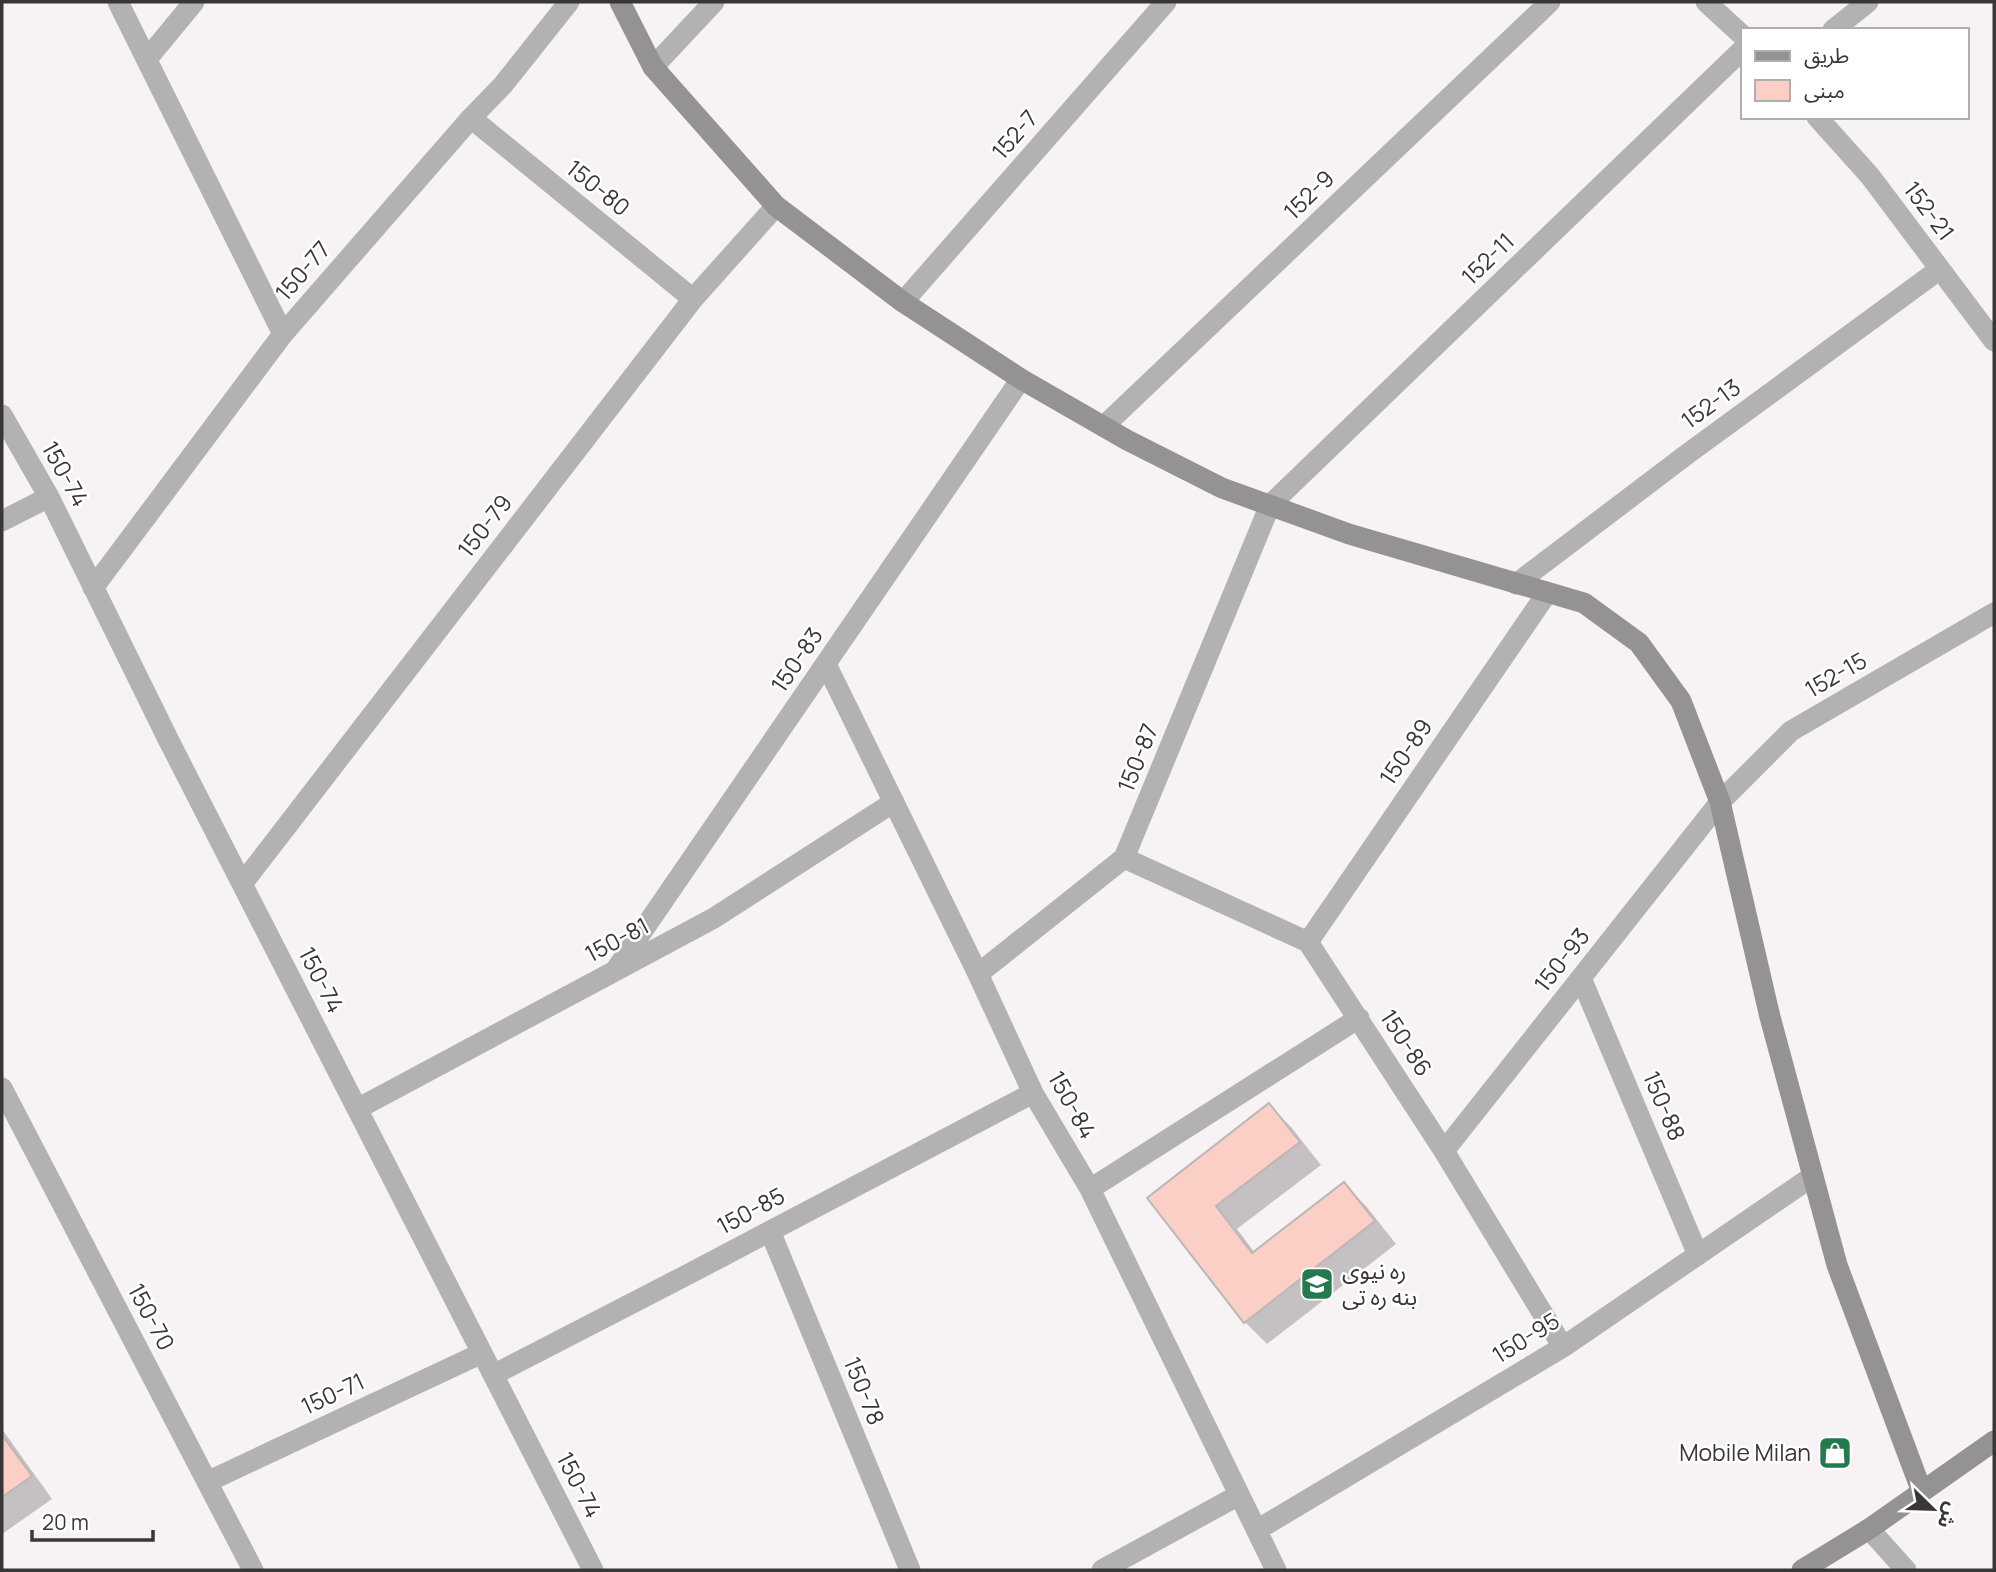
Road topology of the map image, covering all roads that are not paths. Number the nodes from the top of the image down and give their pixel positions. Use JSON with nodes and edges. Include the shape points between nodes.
{"nodes":[{"id":1,"x":118,"y":2,"type":"edge"},
{"id":2,"x":194,"y":2,"type":"edge"},
{"id":3,"x":569,"y":2,"type":"edge"},
{"id":4,"x":620,"y":2,"type":"edge"},
{"id":5,"x":714,"y":2,"type":"edge"},
{"id":6,"x":1167,"y":2,"type":"edge"},
{"id":7,"x":1550,"y":2,"type":"edge"},
{"id":8,"x":1706,"y":2,"type":"edge"},
{"id":9,"x":1868,"y":2,"type":"edge"},
{"id":10,"x":1836,"y":28,"type":"edge"},
{"id":11,"x":1741,"y":34,"type":"edge"},
{"id":12,"x":1741,"y":51,"type":"edge"},
{"id":13,"x":147,"y":59,"type":"junction"},
{"id":14,"x":653,"y":67,"type":"junction"},
{"id":15,"x":471,"y":118,"type":"junction"},
{"id":16,"x":1819,"y":119,"type":"edge"},
{"id":17,"x":776,"y":206,"type":"junction"},
{"id":18,"x":1940,"y":269,"type":"junction"},
{"id":19,"x":693,"y":299,"type":"junction"},
{"id":20,"x":903,"y":302,"type":"junction"},
{"id":21,"x":283,"y":334,"type":"junction"},
{"id":22,"x":1994,"y":341,"type":"edge"},
{"id":23,"x":1021,"y":379,"type":"junction"},
{"id":24,"x":2,"y":415,"type":"edge"},
{"id":25,"x":1104,"y":426,"type":"junction"},
{"id":26,"x":49,"y":497,"type":"junction"},
{"id":27,"x":1270,"y":505,"type":"junction"},
{"id":28,"x":2,"y":521,"type":"edge"},
{"id":29,"x":1516,"y":584,"type":"junction"},
{"id":30,"x":93,"y":588,"type":"junction"},
{"id":31,"x":1547,"y":593,"type":"junction"},
{"id":32,"x":1994,"y":613,"type":"edge"},
{"id":33,"x":826,"y":664,"type":"junction"},
{"id":34,"x":894,"y":802,"type":"junction"},
{"id":35,"x":1720,"y":802,"type":"junction"},
{"id":36,"x":1125,"y":858,"type":"junction"},
{"id":37,"x":242,"y":884,"type":"junction"},
{"id":38,"x":1308,"y":942,"type":"junction"},
{"id":39,"x":615,"y":971,"type":"junction"},
{"id":40,"x":978,"y":974,"type":"junction"},
{"id":41,"x":1581,"y":978,"type":"junction"},
{"id":42,"x":1359,"y":1018,"type":"junction"},
{"id":43,"x":2,"y":1088,"type":"edge"},
{"id":44,"x":1033,"y":1093,"type":"junction"},
{"id":45,"x":357,"y":1109,"type":"junction"},
{"id":46,"x":1444,"y":1151,"type":"junction"},
{"id":47,"x":1813,"y":1176,"type":"junction"},
{"id":48,"x":1090,"y":1189,"type":"junction"},
{"id":49,"x":769,"y":1231,"type":"junction"},
{"id":50,"x":1698,"y":1255,"type":"junction"},
{"id":51,"x":1563,"y":1348,"type":"junction"},
{"id":52,"x":482,"y":1353,"type":"junction"},
{"id":53,"x":493,"y":1374,"type":"junction"},
{"id":54,"x":1994,"y":1441,"type":"edge"},
{"id":55,"x":207,"y":1482,"type":"junction"},
{"id":56,"x":1922,"y":1492,"type":"junction"},
{"id":57,"x":1239,"y":1494,"type":"junction"},
{"id":58,"x":1869,"y":1529,"type":"junction"},
{"id":59,"x":1257,"y":1530,"type":"junction"},
{"id":60,"x":251,"y":1570,"type":"edge"},
{"id":61,"x":593,"y":1570,"type":"edge"},
{"id":62,"x":909,"y":1570,"type":"edge"},
{"id":63,"x":1102,"y":1570,"type":"edge"},
{"id":64,"x":1276,"y":1570,"type":"edge"},
{"id":65,"x":1802,"y":1570,"type":"edge"},
{"id":66,"x":1906,"y":1570,"type":"edge"}],
"edges":[{"from":1,"to":13,"type":"street"},
{"from":2,"to":13,"type":"street"},
{"from":3,"to":15,"type":"street","name":"150-77"},
{"from":4,"to":14,"type":"street"},
{"from":5,"to":14,"type":"street"},
{"from":6,"to":20,"type":"street","name":"152-7"},
{"from":7,"to":25,"type":"street","name":"152-9"},
{"from":8,"to":11,"type":"street"},
{"from":9,"to":10,"type":"street"},
{"from":12,"to":27,"type":"street","name":"152-11"},
{"from":13,"to":21,"type":"street"},
{"from":14,"to":17,"type":"street"},
{"from":15,"to":19,"type":"street","name":"150-80"},
{"from":15,"to":21,"type":"street","name":"150-77"},
{"from":16,"to":18,"type":"street","name":"152-21","via":[[1870,176]]},
{"from":17,"to":19,"type":"street","name":"150-79"},
{"from":17,"to":20,"type":"street"},
{"from":18,"to":22,"type":"street","name":"152-21"},
{"from":18,"to":29,"type":"street","name":"152-13"},
{"from":19,"to":37,"type":"street","name":"150-79"},
{"from":20,"to":23,"type":"street"},
{"from":21,"to":30,"type":"street","name":"150-77"},
{"from":23,"to":25,"type":"street"},
{"from":23,"to":33,"type":"street","name":"150-83"},
{"from":24,"to":26,"type":"street","name":"150-74"},
{"from":25,"to":27,"type":"street","via":[[1222,488]]},
{"from":26,"to":28,"type":"street"},
{"from":26,"to":30,"type":"street","name":"150-74"},
{"from":27,"to":29,"type":"street"},
{"from":27,"to":36,"type":"street","name":"150-87"},
{"from":29,"to":31,"type":"street"},
{"from":30,"to":37,"type":"street","name":"150-74"},
{"from":31,"to":35,"type":"street","via":[[1584,603],[1639,643],[1681,701]]},
{"from":31,"to":38,"type":"street","name":"150-89"},
{"from":32,"to":35,"type":"street","name":"152-15","via":[[1791,732]]},
{"from":33,"to":34,"type":"street","name":"150-84"},
{"from":33,"to":39,"type":"street","name":"150-83"},
{"from":34,"to":39,"type":"street","name":"150-81","via":[[714,918]]},
{"from":34,"to":40,"type":"street","name":"150-84"},
{"from":35,"to":41,"type":"street","name":"150-93"},
{"from":35,"to":47,"type":"street"},
{"from":36,"to":38,"type":"street"},
{"from":36,"to":40,"type":"street","name":"150-87"},
{"from":37,"to":45,"type":"street","name":"150-74"},
{"from":38,"to":42,"type":"street","name":"150-86"},
{"from":39,"to":45,"type":"street","name":"150-81"},
{"from":40,"to":44,"type":"street","name":"150-84"},
{"from":41,"to":46,"type":"street","name":"150-93"},
{"from":41,"to":50,"type":"street","name":"150-88"},
{"from":42,"to":46,"type":"street","name":"150-86"},
{"from":42,"to":48,"type":"street"},
{"from":43,"to":55,"type":"street","name":"150-70"},
{"from":44,"to":48,"type":"street","name":"150-84"},
{"from":44,"to":49,"type":"street","name":"150-85"},
{"from":45,"to":52,"type":"street","name":"150-74"},
{"from":46,"to":51,"type":"street","name":"150-86"},
{"from":47,"to":50,"type":"street","name":"150-95"},
{"from":47,"to":56,"type":"street","via":[[1837,1265]]},
{"from":48,"to":57,"type":"street","name":"150-84"},
{"from":49,"to":53,"type":"street","name":"150-85"},
{"from":49,"to":62,"type":"street","name":"150-78"},
{"from":50,"to":51,"type":"street","name":"150-95"},
{"from":51,"to":59,"type":"street","name":"150-95"},
{"from":52,"to":53,"type":"street","name":"150-74"},
{"from":52,"to":55,"type":"street","name":"150-71"},
{"from":53,"to":61,"type":"street","name":"150-74"},
{"from":54,"to":56,"type":"street"},
{"from":55,"to":60,"type":"street","name":"150-70"},
{"from":56,"to":58,"type":"street"},
{"from":57,"to":59,"type":"street","name":"150-84"},
{"from":57,"to":63,"type":"street"},
{"from":58,"to":65,"type":"street"},
{"from":58,"to":66,"type":"street"},
{"from":59,"to":64,"type":"street","name":"150-84"}]}
